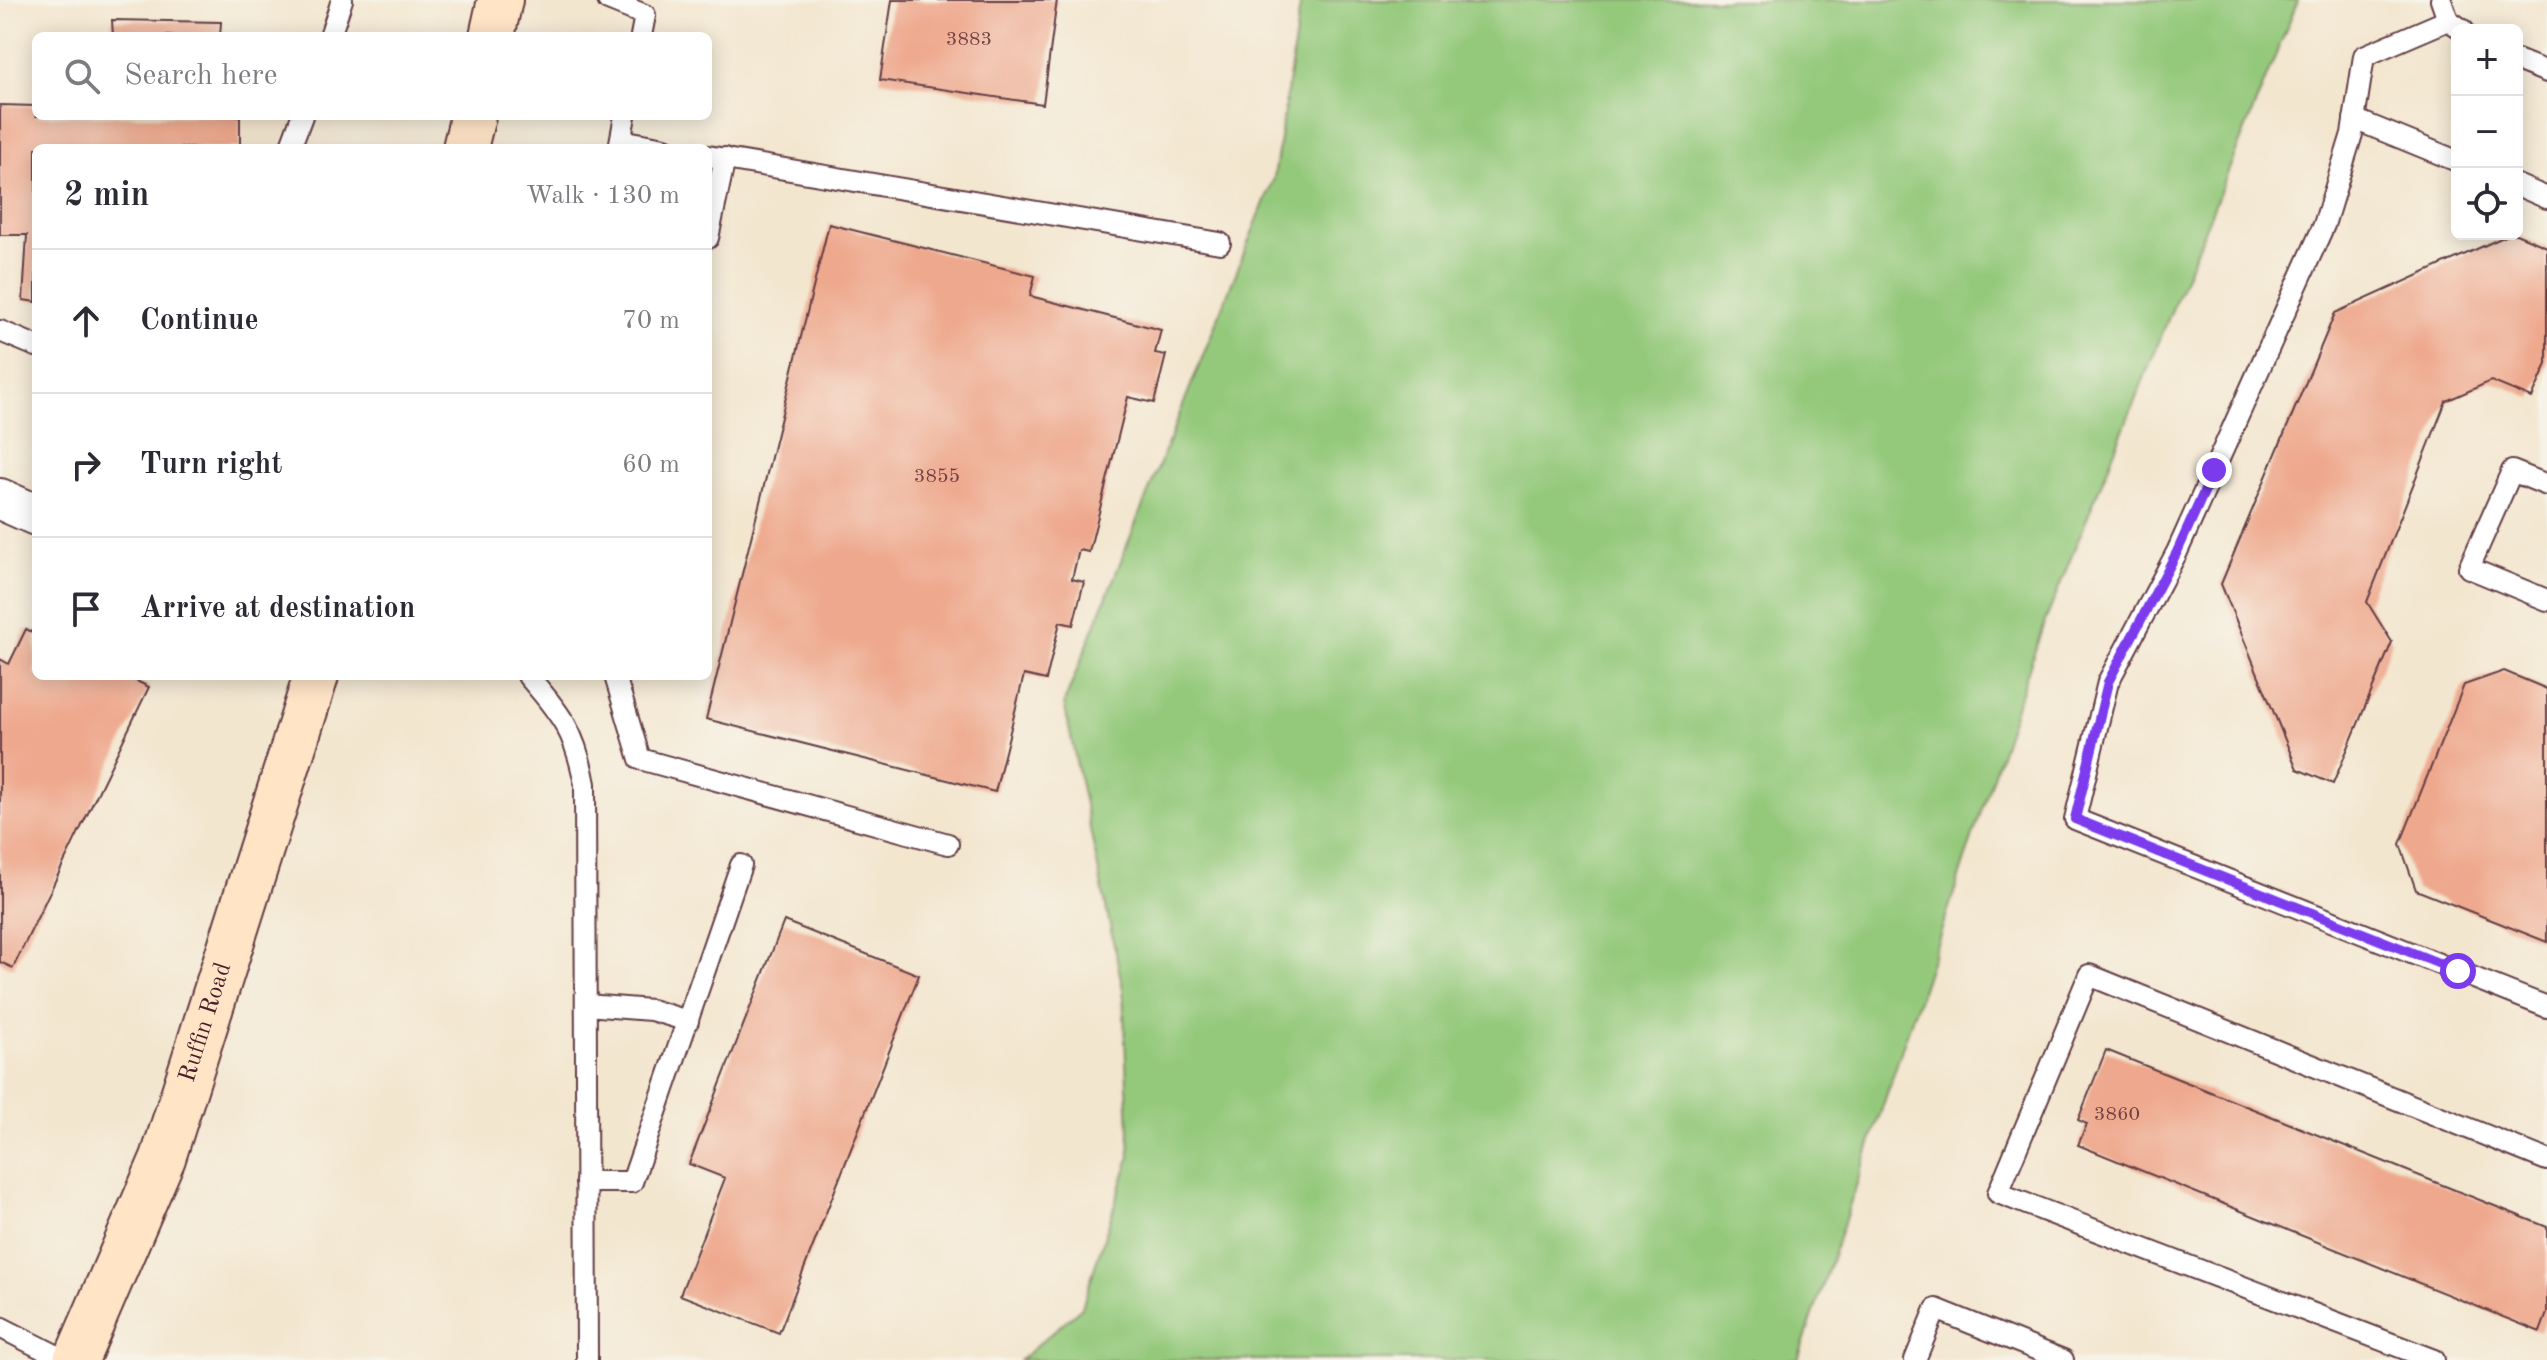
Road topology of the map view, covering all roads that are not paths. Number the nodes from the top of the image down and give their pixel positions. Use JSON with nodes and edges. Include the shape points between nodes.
{"nodes":[{"id":1,"x":342,"y":0,"type":"edge"},
{"id":2,"x":500,"y":0,"type":"edge"},
{"id":3,"x":608,"y":0,"type":"edge"},
{"id":4,"x":2441,"y":0,"type":"edge"},
{"id":5,"x":2455,"y":24,"type":"edge"},
{"id":6,"x":2451,"y":27,"type":"edge"},
{"id":7,"x":331,"y":32,"type":"edge"},
{"id":8,"x":493,"y":32,"type":"edge"},
{"id":9,"x":642,"y":32,"type":"edge"},
{"id":10,"x":2523,"y":62,"type":"edge"},
{"id":11,"x":2547,"y":72,"type":"edge"},
{"id":12,"x":2354,"y":119,"type":"junction"},
{"id":13,"x":300,"y":120,"type":"edge"},
{"id":14,"x":472,"y":120,"type":"edge"},
{"id":15,"x":624,"y":120,"type":"edge"},
{"id":16,"x":292,"y":144,"type":"edge"},
{"id":17,"x":466,"y":144,"type":"edge"},
{"id":18,"x":620,"y":144,"type":"edge"},
{"id":19,"x":716,"y":157,"type":"edge"},
{"id":20,"x":2451,"y":159,"type":"edge"},
{"id":21,"x":2523,"y":188,"type":"edge"},
{"id":22,"x":712,"y":198,"type":"edge"},
{"id":23,"x":2547,"y":198,"type":"edge"},
{"id":24,"x":1220,"y":243,"type":"dead end"},
{"id":25,"x":0,"y":331,"type":"edge"},
{"id":26,"x":32,"y":344,"type":"edge"},
{"id":27,"x":2547,"y":485,"type":"edge"},
{"id":28,"x":0,"y":499,"type":"edge"},
{"id":29,"x":32,"y":513,"type":"edge"},
{"id":30,"x":2547,"y":600,"type":"edge"},
{"id":31,"x":315,"y":680,"type":"edge"},
{"id":32,"x":532,"y":680,"type":"edge"},
{"id":33,"x":616,"y":680,"type":"edge"},
{"id":34,"x":948,"y":844,"type":"dead end"},
{"id":35,"x":741,"y":865,"type":"dead end"},
{"id":36,"x":586,"y":1005,"type":"junction"},
{"id":37,"x":2547,"y":1007,"type":"edge"},
{"id":38,"x":688,"y":1021,"type":"junction"},
{"id":39,"x":2547,"y":1160,"type":"edge"},
{"id":40,"x":586,"y":1182,"type":"junction"},
{"id":41,"x":0,"y":1327,"type":"edge"},
{"id":42,"x":65,"y":1360,"type":"edge"},
{"id":43,"x":76,"y":1360,"type":"edge"},
{"id":44,"x":587,"y":1360,"type":"edge"},
{"id":45,"x":1915,"y":1360,"type":"edge"},
{"id":46,"x":2063,"y":1360,"type":"edge"},
{"id":47,"x":2434,"y":1360,"type":"edge"}],
"edges":[{"from":1,"to":7,"type":"lane"},
{"from":2,"to":8,"type":"main road"},
{"from":3,"to":9,"type":"lane","via":[[645,15]]},
{"from":4,"to":5,"type":"lane"},
{"from":6,"to":12,"type":"lane","via":[[2364,56]]},
{"from":10,"to":11,"type":"lane"},
{"from":12,"to":20,"type":"lane"},
{"from":12,"to":37,"type":"lane","via":[[2324,225],[2177,552],[2108,682],[2075,819]]},
{"from":13,"to":16,"type":"lane"},
{"from":14,"to":17,"type":"main road"},
{"from":15,"to":18,"type":"lane"},
{"from":19,"to":22,"type":"lane"},
{"from":19,"to":24,"type":"lane"},
{"from":21,"to":23,"type":"lane"},
{"from":25,"to":26,"type":"lane"},
{"from":27,"to":30,"type":"lane","via":[[2512,471],[2469,568]]},
{"from":28,"to":29,"type":"street"},
{"from":31,"to":43,"type":"main road","name":"Ruffin Road","via":[[163,1158]]},
{"from":32,"to":36,"type":"lane","via":[[579,748],[585,784]]},
{"from":33,"to":34,"type":"lane","via":[[640,759]]},
{"from":35,"to":38,"type":"lane"},
{"from":36,"to":38,"type":"lane","via":[[651,1010]]},
{"from":36,"to":40,"type":"lane"},
{"from":38,"to":40,"type":"lane","via":[[632,1182]]},
{"from":39,"to":47,"type":"lane","via":[[2089,975],[1998,1193]]},
{"from":40,"to":44,"type":"lane"},
{"from":41,"to":42,"type":"lane"},
{"from":45,"to":46,"type":"lane","via":[[1936,1309]]}]}
